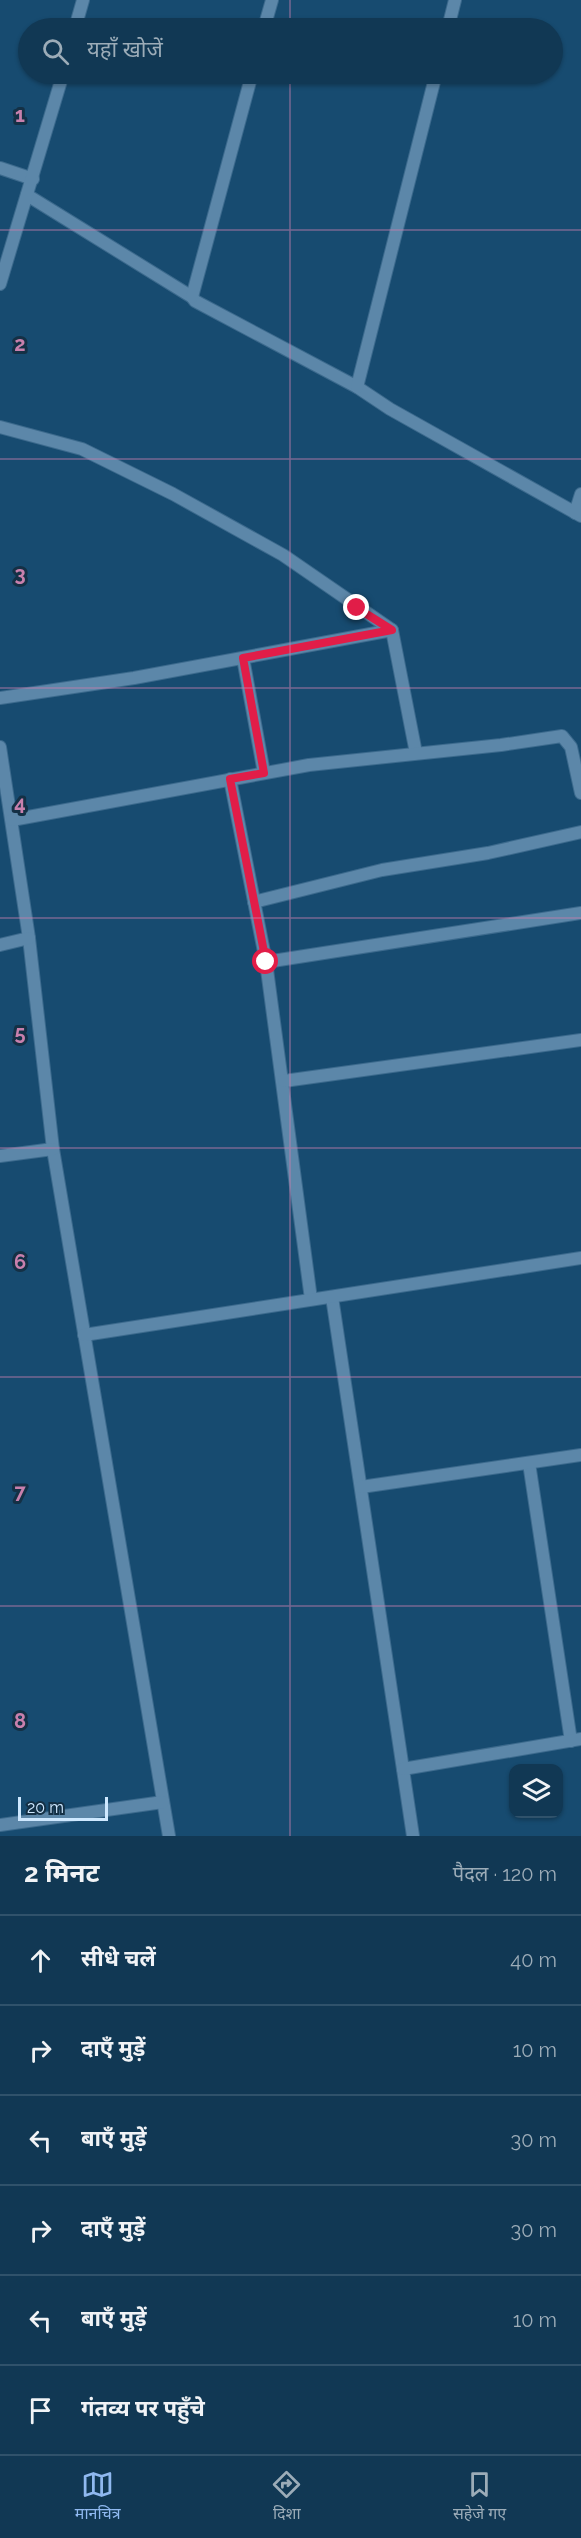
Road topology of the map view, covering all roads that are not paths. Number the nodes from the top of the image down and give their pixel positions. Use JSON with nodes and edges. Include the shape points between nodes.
{"nodes":[{"id":1,"x":83,"y":0,"type":"edge"},
{"id":2,"x":272,"y":0,"type":"edge"},
{"id":3,"x":455,"y":0,"type":"edge"},
{"id":4,"x":78,"y":18,"type":"edge"},
{"id":5,"x":267,"y":18,"type":"edge"},
{"id":6,"x":450,"y":18,"type":"edge"},
{"id":7,"x":60,"y":84,"type":"edge"},
{"id":8,"x":249,"y":84,"type":"edge"},
{"id":9,"x":433,"y":84,"type":"edge"},
{"id":10,"x":0,"y":168,"type":"edge"},
{"id":11,"x":33,"y":179,"type":"junction"},
{"id":12,"x":27,"y":195,"type":"junction"},
{"id":13,"x":0,"y":285,"type":"edge"},
{"id":14,"x":192,"y":297,"type":"junction"},
{"id":15,"x":357,"y":387,"type":"junction"},
{"id":16,"x":0,"y":427,"type":"edge"},
{"id":17,"x":581,"y":494,"type":"edge"},
{"id":18,"x":578,"y":514,"type":"edge"},
{"id":19,"x":392,"y":630,"type":"junction"},
{"id":20,"x":243,"y":658,"type":"junction"},
{"id":21,"x":0,"y":698,"type":"edge"},
{"id":22,"x":0,"y":747,"type":"edge"},
{"id":23,"x":416,"y":753,"type":"junction"},
{"id":24,"x":264,"y":773,"type":"junction"},
{"id":25,"x":230,"y":779,"type":"junction"},
{"id":26,"x":581,"y":793,"type":"edge"},
{"id":27,"x":12,"y":820,"type":"junction"},
{"id":28,"x":581,"y":832,"type":"edge"},
{"id":29,"x":254,"y":902,"type":"junction"},
{"id":30,"x":581,"y":912,"type":"edge"},
{"id":31,"x":29,"y":938,"type":"junction"},
{"id":32,"x":0,"y":945,"type":"edge"},
{"id":33,"x":266,"y":962,"type":"junction"},
{"id":34,"x":581,"y":1040,"type":"edge"},
{"id":35,"x":284,"y":1081,"type":"junction"},
{"id":36,"x":53,"y":1149,"type":"junction"},
{"id":37,"x":0,"y":1156,"type":"edge"},
{"id":38,"x":581,"y":1258,"type":"edge"},
{"id":39,"x":332,"y":1297,"type":"junction"},
{"id":40,"x":311,"y":1299,"type":"junction"},
{"id":41,"x":84,"y":1335,"type":"junction"},
{"id":42,"x":581,"y":1455,"type":"edge"},
{"id":43,"x":529,"y":1463,"type":"junction"},
{"id":44,"x":361,"y":1487,"type":"junction"},
{"id":45,"x":576,"y":1740,"type":"edge"},
{"id":46,"x":403,"y":1769,"type":"junction"},
{"id":47,"x":163,"y":1802,"type":"junction"},
{"id":48,"x":0,"y":1825,"type":"edge"},
{"id":49,"x":169,"y":1836,"type":"edge"},
{"id":50,"x":413,"y":1836,"type":"edge"}],
"edges":[{"from":1,"to":4,"type":"street"},
{"from":2,"to":5,"type":"street"},
{"from":3,"to":6,"type":"street"},
{"from":7,"to":11,"type":"street"},
{"from":8,"to":14,"type":"street"},
{"from":9,"to":15,"type":"street"},
{"from":10,"to":11,"type":"street"},
{"from":11,"to":12,"type":"street"},
{"from":12,"to":13,"type":"street"},
{"from":12,"to":14,"type":"street"},
{"from":14,"to":15,"type":"street"},
{"from":15,"to":18,"type":"street"},
{"from":16,"to":19,"type":"street","via":[[82,449],[173,494],[283,555]]},
{"from":17,"to":18,"type":"street"},
{"from":19,"to":20,"type":"street"},
{"from":19,"to":23,"type":"street"},
{"from":20,"to":21,"type":"street"},
{"from":20,"to":24,"type":"street"},
{"from":22,"to":27,"type":"street"},
{"from":23,"to":24,"type":"street"},
{"from":23,"to":26,"type":"street","via":[[562,736],[572,747]]},
{"from":24,"to":25,"type":"street"},
{"from":25,"to":27,"type":"street"},
{"from":25,"to":29,"type":"street"},
{"from":27,"to":31,"type":"street"},
{"from":28,"to":29,"type":"street","via":[[488,853],[382,870]]},
{"from":29,"to":33,"type":"street"},
{"from":30,"to":33,"type":"street"},
{"from":31,"to":32,"type":"street"},
{"from":31,"to":36,"type":"street"},
{"from":33,"to":35,"type":"street"},
{"from":34,"to":35,"type":"street"},
{"from":35,"to":40,"type":"street"},
{"from":36,"to":37,"type":"street"},
{"from":36,"to":41,"type":"street"},
{"from":38,"to":39,"type":"street"},
{"from":39,"to":40,"type":"street"},
{"from":39,"to":44,"type":"street"},
{"from":40,"to":41,"type":"street"},
{"from":41,"to":47,"type":"street"},
{"from":42,"to":43,"type":"street"},
{"from":43,"to":44,"type":"street"},
{"from":43,"to":45,"type":"street"},
{"from":44,"to":46,"type":"street"},
{"from":45,"to":46,"type":"street"},
{"from":46,"to":50,"type":"street"},
{"from":47,"to":48,"type":"street"},
{"from":47,"to":49,"type":"street"}]}
